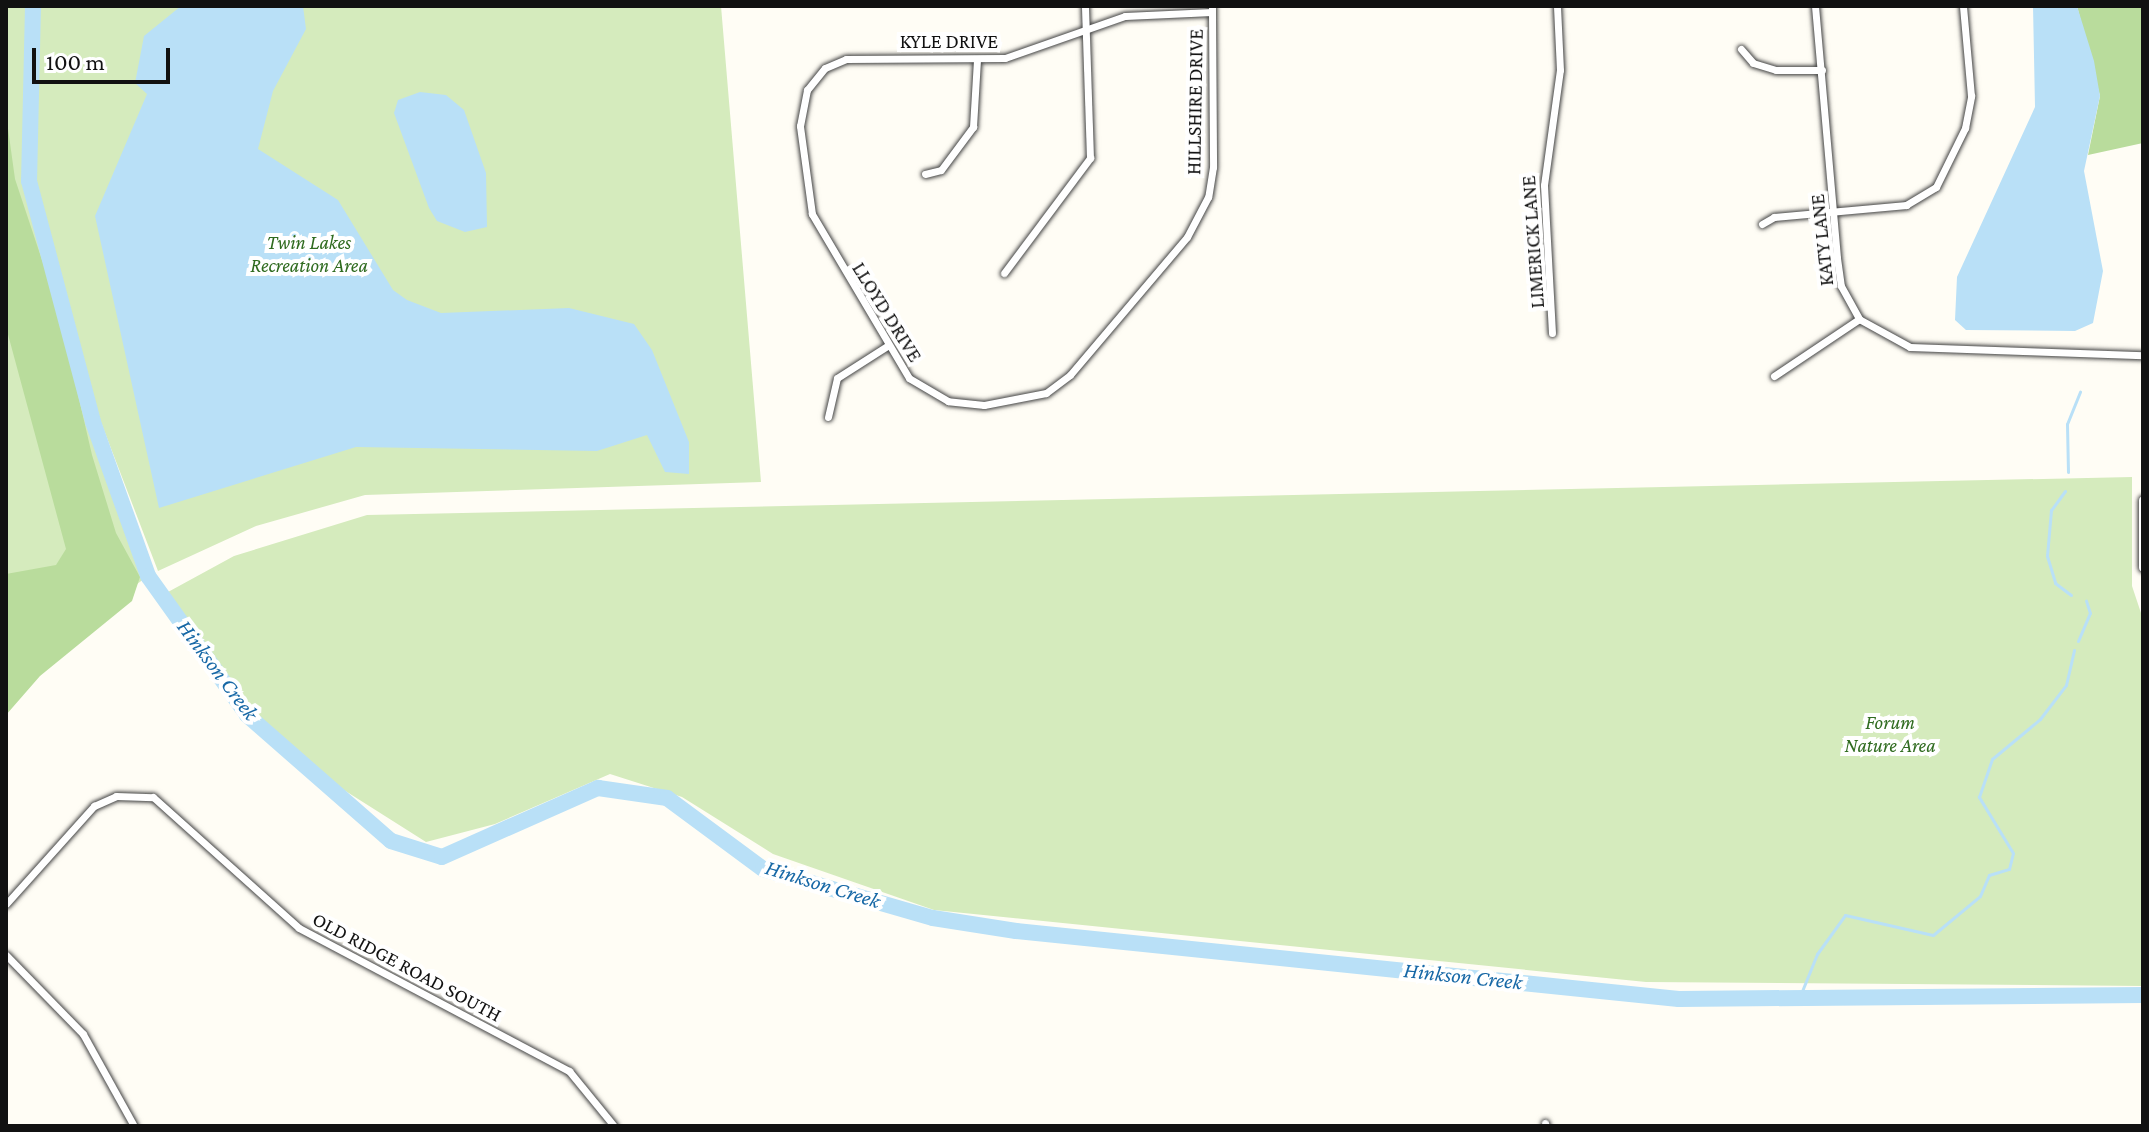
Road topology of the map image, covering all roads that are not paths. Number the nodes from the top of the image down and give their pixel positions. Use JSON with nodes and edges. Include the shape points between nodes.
{"nodes":[{"id":1,"x":1085,"y":6,"type":"edge"},
{"id":2,"x":1557,"y":6,"type":"edge"},
{"id":3,"x":1815,"y":6,"type":"edge"},
{"id":4,"x":1963,"y":6,"type":"edge"},
{"id":5,"x":1212,"y":9,"type":"edge"},
{"id":6,"x":1088,"y":28,"type":"junction"},
{"id":7,"x":1741,"y":49,"type":"dead end"},
{"id":8,"x":977,"y":60,"type":"junction"},
{"id":9,"x":825,"y":68,"type":"joint"},
{"id":10,"x":1822,"y":70,"type":"junction"},
{"id":11,"x":925,"y":174,"type":"dead end"},
{"id":12,"x":1208,"y":197,"type":"joint"},
{"id":13,"x":1834,"y":212,"type":"junction"},
{"id":14,"x":1762,"y":224,"type":"dead end"},
{"id":15,"x":1004,"y":273,"type":"dead end"},
{"id":16,"x":1859,"y":319,"type":"junction"},
{"id":17,"x":1552,"y":333,"type":"dead end"},
{"id":18,"x":887,"y":346,"type":"junction"},
{"id":19,"x":2143,"y":355,"type":"edge"},
{"id":20,"x":1774,"y":376,"type":"dead end"},
{"id":21,"x":828,"y":417,"type":"dead end"},
{"id":22,"x":2143,"y":500,"type":"edge"},
{"id":23,"x":2143,"y":567,"type":"edge"},
{"id":24,"x":6,"y":904,"type":"edge"},
{"id":25,"x":6,"y":955,"type":"edge"},
{"id":26,"x":134,"y":1126,"type":"edge"},
{"id":27,"x":614,"y":1126,"type":"edge"}],
"edges":[{"from":1,"to":6,"type":"street"},
{"from":2,"to":17,"type":"street","name":"LIMERICK LANE","via":[[1560,70],[1544,185]]},
{"from":3,"to":10,"type":"street","name":"KATY LANE"},
{"from":4,"to":13,"type":"street","via":[[1971,96],[1965,128],[1936,187],[1906,205]]},
{"from":5,"to":6,"type":"street","name":"KYLE DRIVE","via":[[1143,13]]},
{"from":5,"to":12,"type":"street","name":"HILLSHIRE DRIVE"},
{"from":6,"to":8,"type":"street","name":"KYLE DRIVE","via":[[1005,58]]},
{"from":6,"to":15,"type":"street","via":[[1090,158]]},
{"from":7,"to":10,"type":"street","via":[[1753,63],[1776,70]]},
{"from":8,"to":9,"type":"street","name":"KYLE DRIVE","via":[[866,57]]},
{"from":8,"to":11,"type":"street","via":[[973,127],[941,170]]},
{"from":9,"to":18,"type":"street","name":"LLOYD DRIVE","via":[[800,110],[806,193],[819,231]]},
{"from":10,"to":13,"type":"street","name":"KATY LANE"},
{"from":12,"to":18,"type":"street","name":"LLOYD DRIVE","via":[[1187,237],[1070,375],[1046,393],[1020,403],[948,401],[909,378]]},
{"from":13,"to":14,"type":"street"},
{"from":13,"to":16,"type":"street","name":"KATY LANE","via":[[1841,286]]},
{"from":16,"to":19,"type":"street","via":[[1910,347]]},
{"from":16,"to":20,"type":"street"},
{"from":18,"to":21,"type":"street","via":[[837,378]]},
{"from":22,"to":23,"type":"street"},
{"from":24,"to":27,"type":"street","name":"OLD RIDGE ROAD SOUTH","via":[[94,806],[116,796],[153,797],[299,928],[569,1071]]},
{"from":25,"to":26,"type":"street","via":[[83,1034]]}]}
